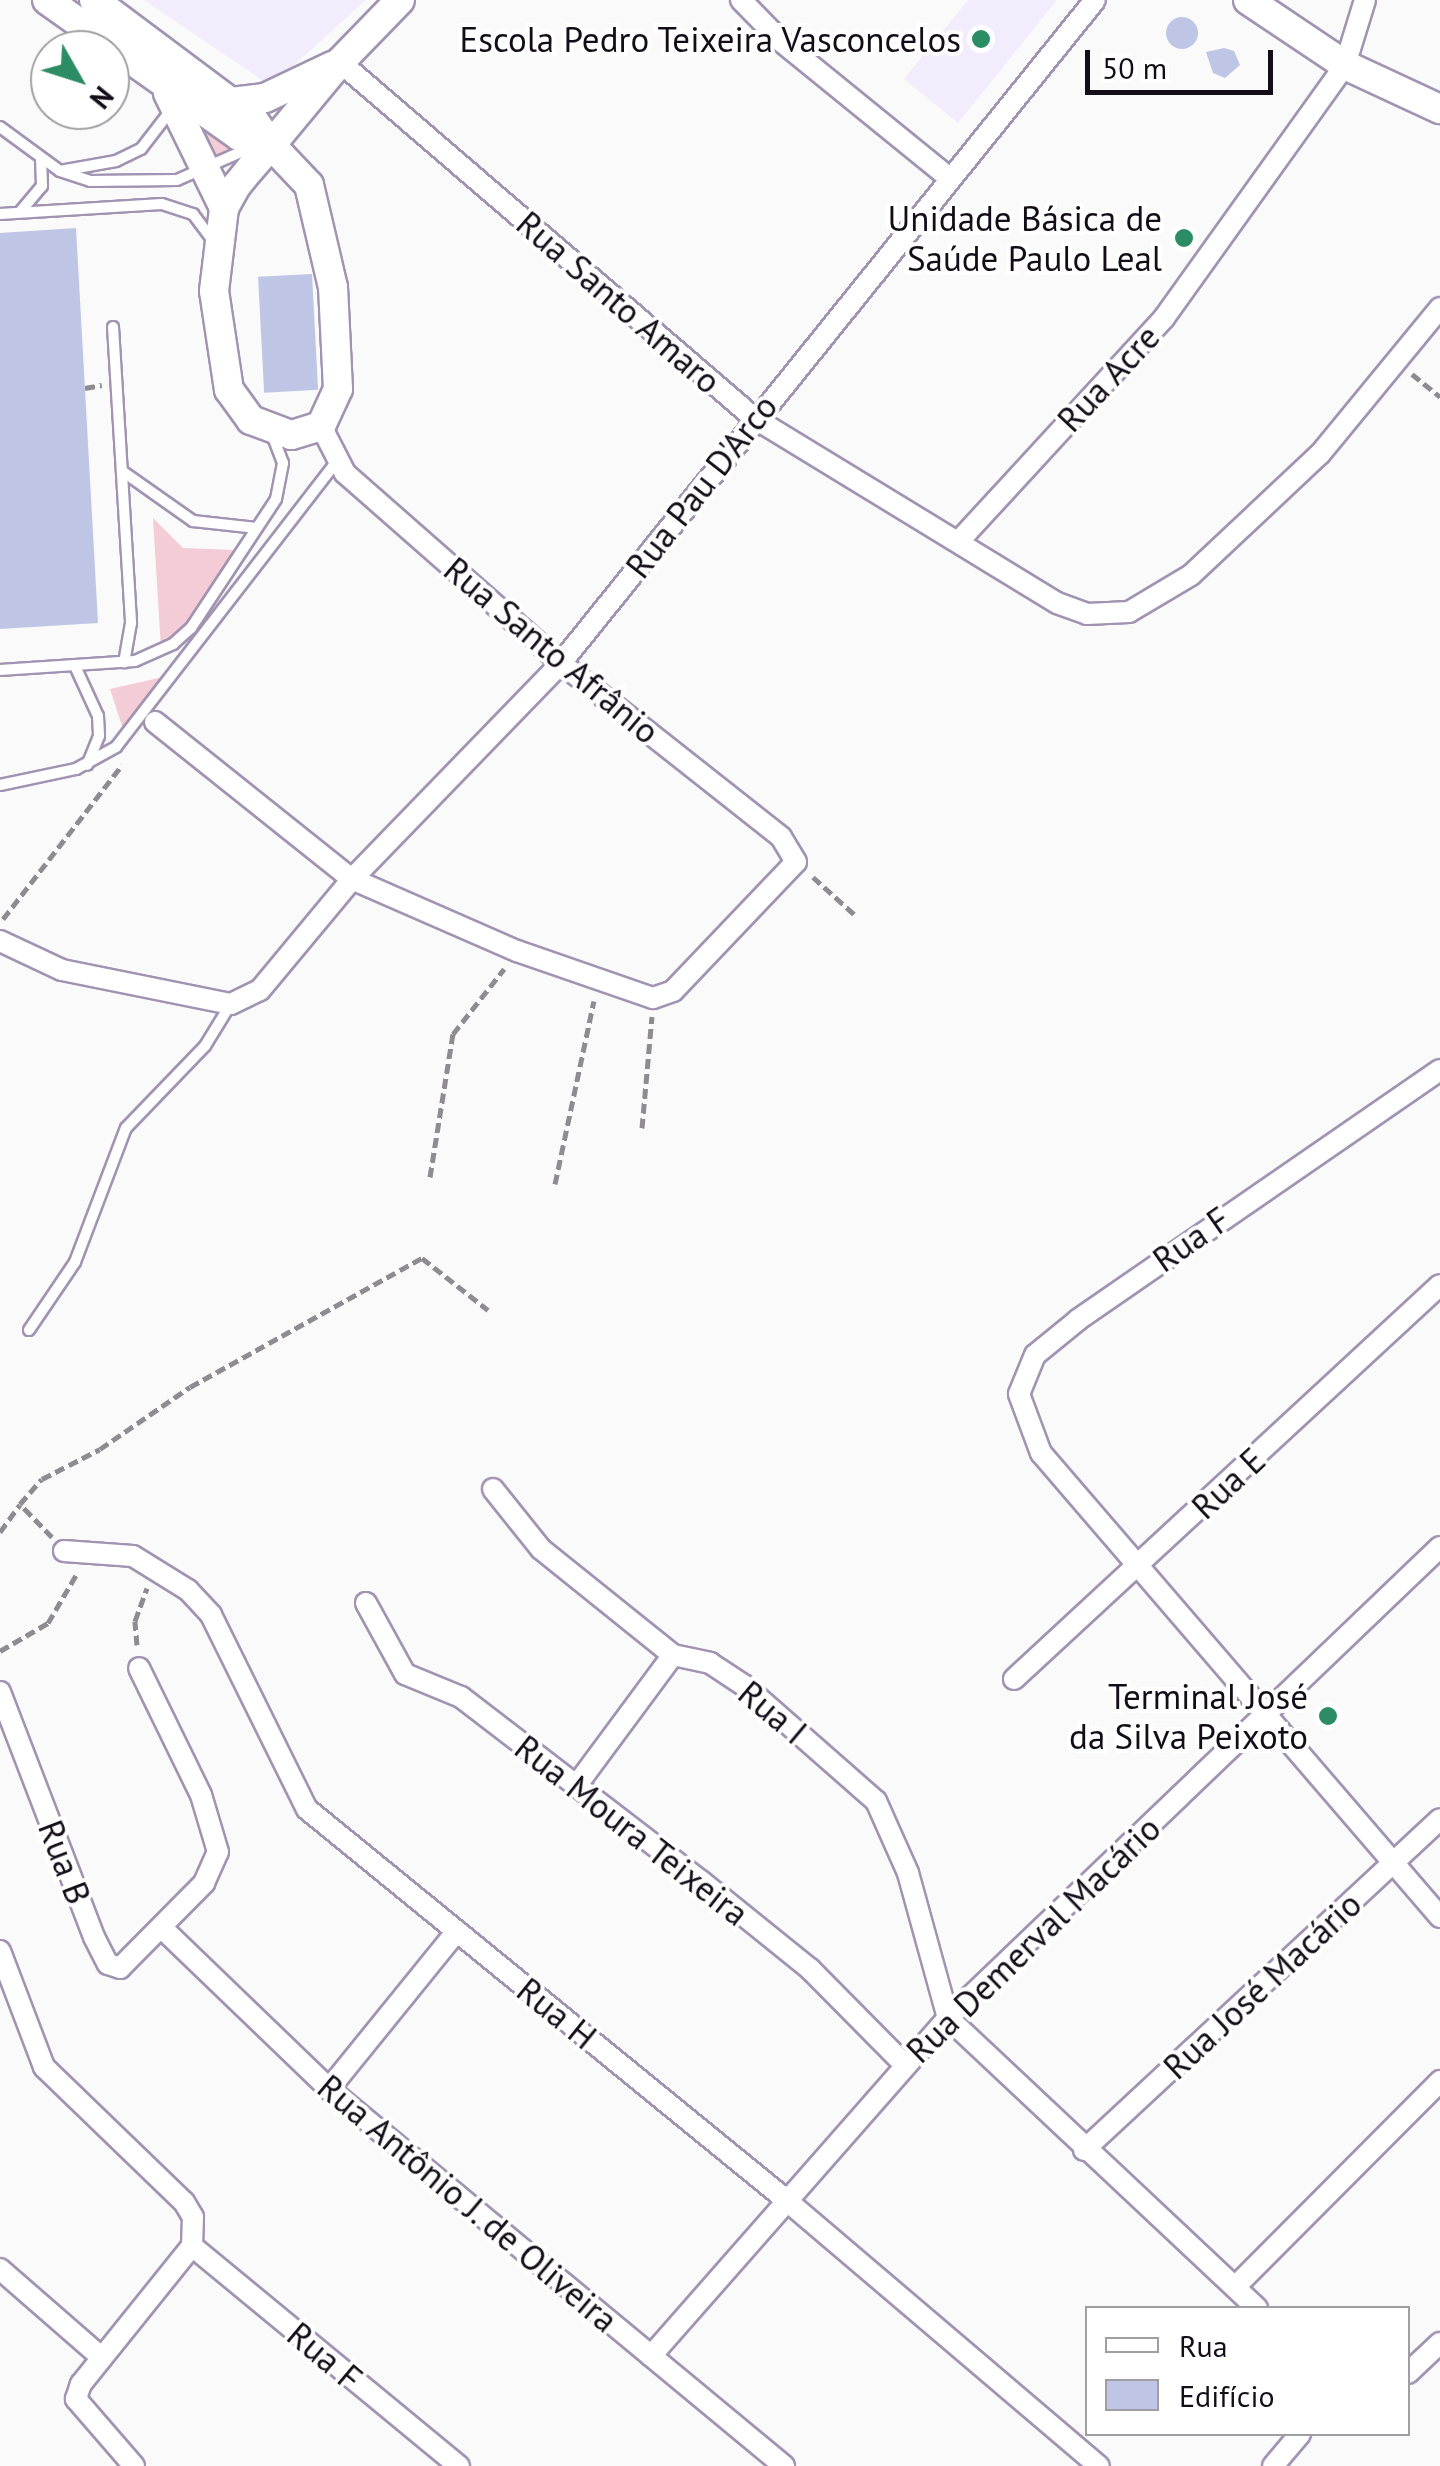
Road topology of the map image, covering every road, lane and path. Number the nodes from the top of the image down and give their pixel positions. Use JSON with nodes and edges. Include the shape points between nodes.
{"nodes":[{"id":1,"x":47,"y":0,"type":"edge"},
{"id":2,"x":95,"y":0,"type":"edge"},
{"id":3,"x":400,"y":0,"type":"edge"},
{"id":4,"x":741,"y":0,"type":"edge"},
{"id":5,"x":1095,"y":0,"type":"edge"},
{"id":6,"x":1248,"y":0,"type":"edge"},
{"id":7,"x":1365,"y":0,"type":"edge"},
{"id":8,"x":340,"y":62,"type":"junction"},
{"id":9,"x":1345,"y":66,"type":"junction"},
{"id":10,"x":154,"y":75,"type":"junction"},
{"id":11,"x":173,"y":100,"type":"junction"},
{"id":12,"x":231,"y":102,"type":"junction"},
{"id":13,"x":1440,"y":109,"type":"edge"},
{"id":14,"x":0,"y":127,"type":"edge"},
{"id":15,"x":271,"y":145,"type":"junction"},
{"id":16,"x":41,"y":159,"type":"junction"},
{"id":17,"x":293,"y":163,"type":"junction"},
{"id":18,"x":251,"y":168,"type":"junction"},
{"id":19,"x":60,"y":171,"type":"junction"},
{"id":20,"x":208,"y":171,"type":"junction"},
{"id":21,"x":948,"y":177,"type":"junction"},
{"id":22,"x":224,"y":208,"type":"junction"},
{"id":23,"x":20,"y":213,"type":"junction"},
{"id":24,"x":0,"y":214,"type":"edge"},
{"id":25,"x":217,"y":246,"type":"junction"},
{"id":26,"x":1440,"y":308,"type":"edge"},
{"id":27,"x":113,"y":327,"type":"dead end"},
{"id":28,"x":1398,"y":362,"type":"junction"},
{"id":29,"x":1440,"y":397,"type":"edge"},
{"id":30,"x":754,"y":418,"type":"junction"},
{"id":31,"x":321,"y":426,"type":"junction"},
{"id":32,"x":270,"y":430,"type":"junction"},
{"id":33,"x":337,"y":460,"type":"junction"},
{"id":34,"x":122,"y":471,"type":"junction"},
{"id":35,"x":257,"y":528,"type":"junction"},
{"id":36,"x":958,"y":541,"type":"junction"},
{"id":37,"x":124,"y":662,"type":"junction"},
{"id":38,"x":561,"y":664,"type":"junction"},
{"id":39,"x":75,"y":666,"type":"junction"},
{"id":40,"x":0,"y":670,"type":"edge"},
{"id":41,"x":155,"y":722,"type":"dead end"},
{"id":42,"x":86,"y":766,"type":"junction"},
{"id":43,"x":0,"y":785,"type":"edge"},
{"id":44,"x":796,"y":862,"type":"junction"},
{"id":45,"x":352,"y":879,"type":"junction"},
{"id":46,"x":856,"y":916,"type":"dead end"},
{"id":47,"x":0,"y":941,"type":"edge"},
{"id":48,"x":517,"y":950,"type":"junction"},
{"id":49,"x":599,"y":978,"type":"junction"},
{"id":50,"x":653,"y":998,"type":"junction"},
{"id":51,"x":231,"y":1004,"type":"junction"},
{"id":52,"x":1440,"y":1070,"type":"edge"},
{"id":53,"x":642,"y":1128,"type":"dead end"},
{"id":54,"x":430,"y":1176,"type":"dead end"},
{"id":55,"x":556,"y":1184,"type":"dead end"},
{"id":56,"x":1440,"y":1284,"type":"edge"},
{"id":57,"x":488,"y":1310,"type":"dead end"},
{"id":58,"x":29,"y":1330,"type":"dead end"},
{"id":59,"x":493,"y":1489,"type":"dead end"},
{"id":60,"x":20,"y":1504,"type":"junction"},
{"id":61,"x":0,"y":1532,"type":"edge"},
{"id":62,"x":1440,"y":1547,"type":"edge"},
{"id":63,"x":64,"y":1551,"type":"joint"},
{"id":64,"x":88,"y":1555,"type":"junction"},
{"id":65,"x":153,"y":1569,"type":"junction"},
{"id":66,"x":1135,"y":1569,"type":"junction"},
{"id":67,"x":366,"y":1603,"type":"dead end"},
{"id":68,"x":0,"y":1652,"type":"edge"},
{"id":69,"x":673,"y":1655,"type":"junction"},
{"id":70,"x":139,"y":1668,"type":"joint"},
{"id":71,"x":1014,"y":1679,"type":"dead end"},
{"id":72,"x":0,"y":1692,"type":"edge"},
{"id":73,"x":1264,"y":1717,"type":"junction"},
{"id":74,"x":576,"y":1786,"type":"junction"},
{"id":75,"x":1440,"y":1818,"type":"edge"},
{"id":76,"x":1394,"y":1862,"type":"junction"},
{"id":77,"x":1440,"y":1917,"type":"edge"},
{"id":78,"x":163,"y":1928,"type":"junction"},
{"id":79,"x":457,"y":1931,"type":"junction"},
{"id":80,"x":2,"y":1956,"type":"edge"},
{"id":81,"x":948,"y":2018,"type":"junction"},
{"id":82,"x":904,"y":2064,"type":"junction"},
{"id":83,"x":1440,"y":2081,"type":"edge"},
{"id":84,"x":329,"y":2088,"type":"junction"},
{"id":85,"x":1084,"y":2150,"type":"junction"},
{"id":86,"x":785,"y":2198,"type":"junction"},
{"id":87,"x":192,"y":2246,"type":"junction"},
{"id":88,"x":0,"y":2269,"type":"edge"},
{"id":89,"x":1236,"y":2286,"type":"junction"},
{"id":90,"x":1256,"y":2306,"type":"edge"},
{"id":91,"x":1440,"y":2342,"type":"edge"},
{"id":92,"x":651,"y":2356,"type":"junction"},
{"id":93,"x":102,"y":2358,"type":"junction"},
{"id":94,"x":1410,"y":2371,"type":"edge"},
{"id":95,"x":1298,"y":2436,"type":"edge"},
{"id":96,"x":134,"y":2466,"type":"edge"},
{"id":97,"x":459,"y":2466,"type":"edge"},
{"id":98,"x":784,"y":2466,"type":"edge"},
{"id":99,"x":1099,"y":2466,"type":"edge"},
{"id":100,"x":1272,"y":2466,"type":"edge"}],
"edges":[{"from":1,"to":10,"type":"street"},
{"from":2,"to":12,"type":"street"},
{"from":3,"to":8,"type":"street"},
{"from":4,"to":21,"type":"street","via":[[782,42]]},
{"from":5,"to":21,"type":"street","name":"Rua Pau D'Arco"},
{"from":6,"to":9,"type":"street"},
{"from":7,"to":9,"type":"street","name":"Rua Acre"},
{"from":8,"to":12,"type":"street","via":[[264,98]]},
{"from":8,"to":15,"type":"street"},
{"from":8,"to":30,"type":"street","name":"Rua Santo Amaro"},
{"from":9,"to":13,"type":"street"},
{"from":9,"to":36,"type":"street","name":"Rua Acre","via":[[1164,318]]},
{"from":10,"to":11,"type":"street"},
{"from":10,"to":15,"type":"street","via":[[238,136]]},
{"from":11,"to":19,"type":"lane","via":[[165,125],[141,149],[116,161]]},
{"from":11,"to":20,"type":"street"},
{"from":12,"to":15,"type":"street"},
{"from":14,"to":16,"type":"lane"},
{"from":15,"to":17,"type":"street"},
{"from":15,"to":18,"type":"street"},
{"from":15,"to":20,"type":"lane","via":[[246,148]]},
{"from":16,"to":19,"type":"lane"},
{"from":16,"to":23,"type":"lane","via":[[42,186]]},
{"from":17,"to":18,"type":"street"},
{"from":17,"to":31,"type":"street","via":[[310,185],[333,286],[338,389]]},
{"from":18,"to":22,"type":"street"},
{"from":19,"to":20,"type":"lane","via":[[90,181],[177,180]]},
{"from":20,"to":22,"type":"street"},
{"from":21,"to":30,"type":"street","name":"Rua Pau D'Arco"},
{"from":22,"to":25,"type":"street"},
{"from":23,"to":24,"type":"lane"},
{"from":23,"to":25,"type":"lane","via":[[173,205],[193,214]]},
{"from":25,"to":32,"type":"street","via":[[215,327],[229,390],[251,420]]},
{"from":26,"to":28,"type":"street"},
{"from":27,"to":34,"type":"lane"},
{"from":28,"to":29,"type":"path"},
{"from":28,"to":36,"type":"street","name":"Rua Santo Amaro","via":[[1320,454],[1191,575],[1130,612],[1104,618],[1072,610]]},
{"from":30,"to":36,"type":"street","name":"Rua Santo Amaro"},
{"from":30,"to":38,"type":"street","name":"Rua Pau D'Arco"},
{"from":31,"to":32,"type":"street","via":[[291,435]]},
{"from":31,"to":33,"type":"street","name":"Rua Santo Afrânio"},
{"from":32,"to":35,"type":"lane","via":[[284,476]]},
{"from":33,"to":38,"type":"street","name":"Rua Santo Afrânio"},
{"from":33,"to":42,"type":"lane","via":[[135,728]]},
{"from":34,"to":35,"type":"lane","via":[[193,522]]},
{"from":34,"to":37,"type":"lane","via":[[131,623]]},
{"from":35,"to":37,"type":"lane","via":[[192,628],[153,657]]},
{"from":37,"to":39,"type":"lane"},
{"from":38,"to":44,"type":"street","name":"Rua Santo Afrânio","via":[[782,837]]},
{"from":38,"to":45,"type":"street","name":"Rua Pau D'Arco"},
{"from":39,"to":40,"type":"lane"},
{"from":39,"to":42,"type":"lane","via":[[98,716],[99,736]]},
{"from":41,"to":45,"type":"street"},
{"from":42,"to":43,"type":"lane"},
{"from":44,"to":46,"type":"path"},
{"from":44,"to":50,"type":"street","via":[[674,990]]},
{"from":45,"to":48,"type":"street"},
{"from":45,"to":51,"type":"street","name":"Rua Pau D'Arco","via":[[260,990]]},
{"from":47,"to":51,"type":"street","via":[[62,970]]},
{"from":48,"to":49,"type":"street"},
{"from":48,"to":54,"type":"path","via":[[452,1034]]},
{"from":49,"to":50,"type":"street"},
{"from":49,"to":55,"type":"path"},
{"from":50,"to":53,"type":"path"},
{"from":51,"to":58,"type":"lane","via":[[204,1046],[126,1128],[75,1262]]},
{"from":52,"to":66,"type":"street","name":"Rua F","via":[[1205,1228],[1035,1355],[1019,1394],[1040,1453]]},
{"from":56,"to":66,"type":"street","name":"Rua E"},
{"from":57,"to":60,"type":"path","via":[[422,1258],[190,1386],[42,1478]]},
{"from":59,"to":69,"type":"street","name":"Rua I","via":[[541,1549]]},
{"from":60,"to":61,"type":"path"},
{"from":60,"to":63,"type":"path"},
{"from":62,"to":73,"type":"street","name":"Rua Demerval Macário"},
{"from":63,"to":64,"type":"street","name":"Rua H"},
{"from":64,"to":65,"type":"street","name":"Rua H","via":[[133,1556]]},
{"from":64,"to":68,"type":"path","via":[[48,1624]]},
{"from":65,"to":70,"type":"path","via":[[136,1621]]},
{"from":65,"to":79,"type":"street","name":"Rua H","via":[[188,1590],[212,1616],[307,1808]]},
{"from":66,"to":71,"type":"street","name":"Rua E"},
{"from":66,"to":73,"type":"street","name":"Rua F"},
{"from":67,"to":74,"type":"street","name":"Rua Moura Teixeira","via":[[405,1674],[461,1696]]},
{"from":69,"to":74,"type":"street"},
{"from":69,"to":81,"type":"street","name":"Rua I","via":[[710,1663],[745,1686],[876,1801],[908,1874]]},
{"from":70,"to":78,"type":"street","via":[[218,1843],[204,1883]]},
{"from":72,"to":78,"type":"street","name":"Rua B","via":[[108,1964],[130,1965]]},
{"from":73,"to":76,"type":"street","name":"Rua F"},
{"from":73,"to":81,"type":"street","name":"Rua Demerval Macário"},
{"from":74,"to":82,"type":"street","name":"Rua Moura Teixeira","via":[[810,1969]]},
{"from":75,"to":76,"type":"street","name":"Rua José Macário"},
{"from":76,"to":77,"type":"street","name":"Rua F"},
{"from":76,"to":85,"type":"street","name":"Rua José Macário"},
{"from":78,"to":84,"type":"street","name":"Rua Antônio J. de Oliveira"},
{"from":79,"to":84,"type":"street"},
{"from":79,"to":86,"type":"street","name":"Rua H"},
{"from":80,"to":87,"type":"street","via":[[44,2068],[184,2202],[193,2217]]},
{"from":81,"to":82,"type":"street","name":"Rua Demerval Macário"},
{"from":81,"to":85,"type":"street"},
{"from":82,"to":86,"type":"street","name":"Rua Demerval Macário"},
{"from":83,"to":89,"type":"street"},
{"from":84,"to":92,"type":"street","name":"Rua Antônio J. de Oliveira"},
{"from":85,"to":89,"type":"street"},
{"from":86,"to":92,"type":"street","name":"Rua Demerval Macário"},
{"from":86,"to":99,"type":"street","name":"Rua H"},
{"from":87,"to":93,"type":"street"},
{"from":87,"to":97,"type":"street","name":"Rua F"},
{"from":88,"to":93,"type":"street"},
{"from":89,"to":90,"type":"street"},
{"from":91,"to":94,"type":"street"},
{"from":92,"to":98,"type":"street","name":"Rua Antônio J. de Oliveira"},
{"from":93,"to":96,"type":"street","via":[[76,2399]]},
{"from":95,"to":100,"type":"street"}]}
